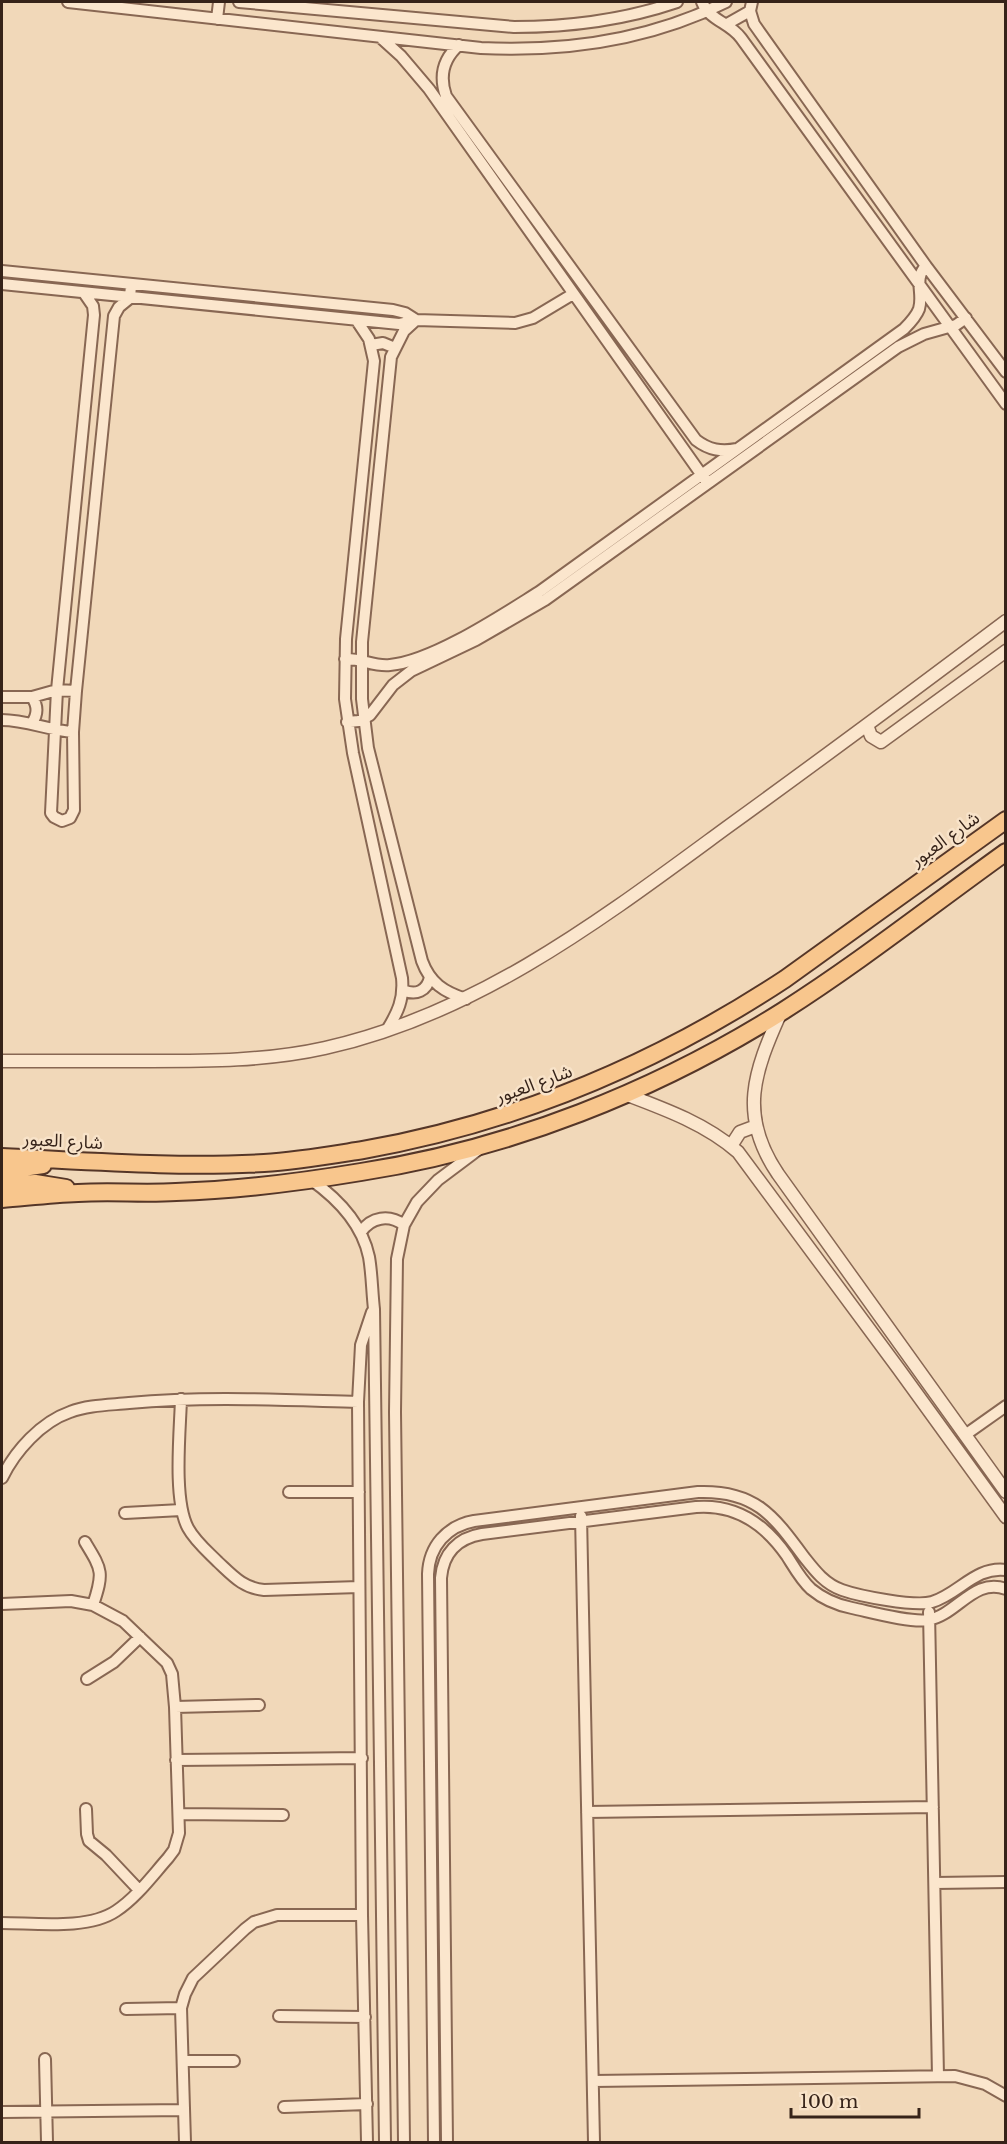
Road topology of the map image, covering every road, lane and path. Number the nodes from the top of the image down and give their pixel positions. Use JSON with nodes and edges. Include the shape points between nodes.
{"nodes":[{"id":1,"x":68,"y":2,"type":"edge"},
{"id":2,"x":219,"y":2,"type":"edge"},
{"id":3,"x":239,"y":2,"type":"edge"},
{"id":4,"x":677,"y":2,"type":"edge"},
{"id":5,"x":726,"y":2,"type":"edge"},
{"id":6,"x":93,"y":3,"type":"edge"},
{"id":7,"x":284,"y":6,"type":"junction"},
{"id":8,"x":704,"y":6,"type":"edge"},
{"id":9,"x":751,"y":6,"type":"edge"},
{"id":10,"x":622,"y":17,"type":"junction"},
{"id":11,"x":217,"y":19,"type":"junction"},
{"id":12,"x":577,"y":24,"type":"junction"},
{"id":13,"x":727,"y":24,"type":"junction"},
{"id":14,"x":281,"y":26,"type":"junction"},
{"id":15,"x":483,"y":26,"type":"junction"},
{"id":16,"x":380,"y":37,"type":"junction"},
{"id":17,"x":627,"y":37,"type":"junction"},
{"id":18,"x":459,"y":45,"type":"junction"},
{"id":19,"x":580,"y":45,"type":"junction"},
{"id":20,"x":481,"y":48,"type":"junction"},
{"id":21,"x":772,"y":49,"type":"junction"},
{"id":22,"x":757,"y":59,"type":"junction"},
{"id":23,"x":815,"y":109,"type":"junction"},
{"id":24,"x":452,"y":113,"type":"junction"},
{"id":25,"x":800,"y":120,"type":"junction"},
{"id":26,"x":548,"y":237,"type":"junction"},
{"id":27,"x":538,"y":244,"type":"junction"},
{"id":28,"x":926,"y":266,"type":"junction"},
{"id":29,"x":2,"y":271,"type":"edge"},
{"id":30,"x":2,"y":284,"type":"edge"},
{"id":31,"x":131,"y":285,"type":"junction"},
{"id":32,"x":918,"y":285,"type":"junction"},
{"id":33,"x":84,"y":293,"type":"junction"},
{"id":34,"x":573,"y":294,"type":"junction"},
{"id":35,"x":130,"y":298,"type":"junction"},
{"id":36,"x":94,"y":315,"type":"junction"},
{"id":37,"x":114,"y":316,"type":"junction"},
{"id":38,"x":966,"y":318,"type":"junction"},
{"id":39,"x":912,"y":320,"type":"junction"},
{"id":40,"x":357,"y":321,"type":"junction"},
{"id":41,"x":416,"y":321,"type":"junction"},
{"id":42,"x":951,"y":328,"type":"junction"},
{"id":43,"x":924,"y":334,"type":"junction"},
{"id":44,"x":371,"y":345,"type":"junction"},
{"id":45,"x":395,"y":348,"type":"junction"},
{"id":46,"x":888,"y":348,"type":"junction"},
{"id":47,"x":1005,"y":372,"type":"edge"},
{"id":48,"x":1005,"y":404,"type":"edge"},
{"id":49,"x":737,"y":449,"type":"junction"},
{"id":50,"x":366,"y":453,"type":"junction"},
{"id":51,"x":382,"y":455,"type":"junction"},
{"id":52,"x":704,"y":479,"type":"junction"},
{"id":53,"x":359,"y":515,"type":"junction"},
{"id":54,"x":374,"y":517,"type":"junction"},
{"id":55,"x":589,"y":562,"type":"junction"},
{"id":56,"x":352,"y":580,"type":"junction"},
{"id":57,"x":367,"y":582,"type":"junction"},
{"id":58,"x":1005,"y":621,"type":"edge"},
{"id":59,"x":1005,"y":651,"type":"edge"},
{"id":60,"x":345,"y":659,"type":"junction"},
{"id":61,"x":362,"y":661,"type":"junction"},
{"id":62,"x":397,"y":664,"type":"junction"},
{"id":63,"x":400,"y":679,"type":"junction"},
{"id":64,"x":57,"y":690,"type":"junction"},
{"id":65,"x":76,"y":691,"type":"junction"},
{"id":66,"x":2,"y":697,"type":"edge"},
{"id":67,"x":32,"y":697,"type":"junction"},
{"id":68,"x":894,"y":705,"type":"junction"},
{"id":69,"x":364,"y":719,"type":"junction"},
{"id":70,"x":2,"y":720,"type":"edge"},
{"id":71,"x":347,"y":722,"type":"junction"},
{"id":72,"x":32,"y":723,"type":"junction"},
{"id":73,"x":867,"y":725,"type":"junction"},
{"id":74,"x":902,"y":726,"type":"junction"},
{"id":75,"x":54,"y":730,"type":"junction"},
{"id":76,"x":73,"y":732,"type":"junction"},
{"id":77,"x":1005,"y":820,"type":"edge"},
{"id":78,"x":1005,"y":852,"type":"edge"},
{"id":79,"x":430,"y":977,"type":"junction"},
{"id":80,"x":403,"y":990,"type":"junction"},
{"id":81,"x":466,"y":999,"type":"junction"},
{"id":82,"x":781,"y":1012,"type":"junction"},
{"id":83,"x":387,"y":1030,"type":"junction"},
{"id":84,"x":2,"y":1061,"type":"edge"},
{"id":85,"x":625,"y":1094,"type":"junction"},
{"id":86,"x":756,"y":1126,"type":"junction"},
{"id":87,"x":486,"y":1144,"type":"junction"},
{"id":88,"x":731,"y":1146,"type":"junction"},
{"id":89,"x":2,"y":1157,"type":"edge"},
{"id":90,"x":61,"y":1160,"type":"junction"},
{"id":91,"x":176,"y":1165,"type":"junction"},
{"id":92,"x":2,"y":1171,"type":"edge"},
{"id":93,"x":309,"y":1179,"type":"junction"},
{"id":94,"x":2,"y":1185,"type":"edge"},
{"id":95,"x":175,"y":1192,"type":"junction"},
{"id":96,"x":78,"y":1193,"type":"junction"},
{"id":97,"x":2,"y":1199,"type":"edge"},
{"id":98,"x":404,"y":1225,"type":"junction"},
{"id":99,"x":361,"y":1232,"type":"junction"},
{"id":100,"x":374,"y":1309,"type":"junction"},
{"id":101,"x":181,"y":1399,"type":"junction"},
{"id":102,"x":358,"y":1402,"type":"junction"},
{"id":103,"x":1005,"y":1406,"type":"edge"},
{"id":104,"x":965,"y":1435,"type":"junction"},
{"id":105,"x":2,"y":1478,"type":"edge"},
{"id":106,"x":289,"y":1492,"type":"dead end"},
{"id":107,"x":359,"y":1492,"type":"junction"},
{"id":108,"x":1005,"y":1492,"type":"edge"},
{"id":109,"x":580,"y":1508,"type":"junction"},
{"id":110,"x":181,"y":1510,"type":"junction"},
{"id":111,"x":125,"y":1513,"type":"dead end"},
{"id":112,"x":1005,"y":1517,"type":"edge"},
{"id":113,"x":581,"y":1522,"type":"junction"},
{"id":114,"x":85,"y":1542,"type":"dead end"},
{"id":115,"x":1005,"y":1570,"type":"edge"},
{"id":116,"x":359,"y":1587,"type":"junction"},
{"id":117,"x":1005,"y":1589,"type":"edge"},
{"id":118,"x":929,"y":1603,"type":"junction"},
{"id":119,"x":2,"y":1604,"type":"edge"},
{"id":120,"x":93,"y":1605,"type":"junction"},
{"id":121,"x":441,"y":1619,"type":"junction"},
{"id":122,"x":930,"y":1619,"type":"junction"},
{"id":123,"x":429,"y":1620,"type":"junction"},
{"id":124,"x":140,"y":1637,"type":"junction"},
{"id":125,"x":87,"y":1679,"type":"dead end"},
{"id":126,"x":259,"y":1705,"type":"dead end"},
{"id":127,"x":175,"y":1707,"type":"junction"},
{"id":128,"x":362,"y":1758,"type":"junction"},
{"id":129,"x":176,"y":1760,"type":"junction"},
{"id":130,"x":933,"y":1807,"type":"junction"},
{"id":131,"x":86,"y":1809,"type":"dead end"},
{"id":132,"x":587,"y":1812,"type":"junction"},
{"id":133,"x":179,"y":1815,"type":"junction"},
{"id":134,"x":283,"y":1815,"type":"dead end"},
{"id":135,"x":935,"y":1882,"type":"junction"},
{"id":136,"x":1005,"y":1882,"type":"edge"},
{"id":137,"x":139,"y":1890,"type":"junction"},
{"id":138,"x":430,"y":1894,"type":"junction"},
{"id":139,"x":444,"y":1894,"type":"junction"},
{"id":140,"x":362,"y":1915,"type":"junction"},
{"id":141,"x":2,"y":1923,"type":"edge"},
{"id":142,"x":182,"y":2008,"type":"junction"},
{"id":143,"x":126,"y":2009,"type":"dead end"},
{"id":144,"x":279,"y":2016,"type":"dead end"},
{"id":145,"x":365,"y":2017,"type":"junction"},
{"id":146,"x":45,"y":2059,"type":"dead end"},
{"id":147,"x":183,"y":2061,"type":"junction"},
{"id":148,"x":234,"y":2061,"type":"dead end"},
{"id":149,"x":366,"y":2073,"type":"junction"},
{"id":150,"x":384,"y":2073,"type":"junction"},
{"id":151,"x":938,"y":2076,"type":"junction"},
{"id":152,"x":593,"y":2081,"type":"junction"},
{"id":153,"x":1005,"y":2096,"type":"edge"},
{"id":154,"x":367,"y":2104,"type":"junction"},
{"id":155,"x":284,"y":2108,"type":"dead end"},
{"id":156,"x":184,"y":2110,"type":"junction"},
{"id":157,"x":2,"y":2112,"type":"edge"},
{"id":158,"x":46,"y":2112,"type":"junction"},
{"id":159,"x":47,"y":2142,"type":"edge"},
{"id":160,"x":185,"y":2142,"type":"edge"},
{"id":161,"x":367,"y":2142,"type":"edge"},
{"id":162,"x":385,"y":2142,"type":"edge"},
{"id":163,"x":404,"y":2142,"type":"edge"},
{"id":164,"x":434,"y":2142,"type":"edge"},
{"id":165,"x":447,"y":2142,"type":"edge"},
{"id":166,"x":594,"y":2142,"type":"edge"}],
"edges":[{"from":1,"to":6,"type":"street"},
{"from":2,"to":11,"type":"street"},
{"from":3,"to":7,"type":"street"},
{"from":4,"to":10,"type":"street"},
{"from":5,"to":8,"type":"street"},
{"from":6,"to":11,"type":"street"},
{"from":7,"to":14,"type":"street"},
{"from":7,"to":15,"type":"street"},
{"from":8,"to":13,"type":"street"},
{"from":8,"to":17,"type":"street","via":[[663,27]]},
{"from":9,"to":13,"type":"street"},
{"from":9,"to":21,"type":"street","via":[[753,24]]},
{"from":10,"to":12,"type":"street"},
{"from":10,"to":17,"type":"street"},
{"from":11,"to":14,"type":"street"},
{"from":12,"to":15,"type":"street"},
{"from":12,"to":19,"type":"street"},
{"from":13,"to":22,"type":"street"},
{"from":14,"to":16,"type":"street"},
{"from":15,"to":20,"type":"street"},
{"from":16,"to":18,"type":"street"},
{"from":16,"to":24,"type":"street"},
{"from":17,"to":19,"type":"street"},
{"from":18,"to":20,"type":"street"},
{"from":18,"to":24,"type":"street","via":[[447,59],[442,78]]},
{"from":19,"to":20,"type":"street"},
{"from":21,"to":22,"type":"street"},
{"from":21,"to":23,"type":"street"},
{"from":22,"to":25,"type":"street"},
{"from":23,"to":25,"type":"street"},
{"from":23,"to":28,"type":"street"},
{"from":24,"to":26,"type":"street"},
{"from":24,"to":27,"type":"street"},
{"from":25,"to":32,"type":"street"},
{"from":26,"to":27,"type":"street"},
{"from":26,"to":49,"type":"street","via":[[696,440],[719,451]]},
{"from":27,"to":34,"type":"street"},
{"from":28,"to":32,"type":"street"},
{"from":28,"to":38,"type":"street"},
{"from":29,"to":31,"type":"street"},
{"from":30,"to":33,"type":"street"},
{"from":31,"to":35,"type":"street"},
{"from":31,"to":41,"type":"street","via":[[393,310]]},
{"from":32,"to":39,"type":"street","via":[[920,307]]},
{"from":32,"to":42,"type":"street"},
{"from":33,"to":35,"type":"street"},
{"from":33,"to":36,"type":"street"},
{"from":34,"to":41,"type":"street","via":[[533,318],[515,323]]},
{"from":34,"to":52,"type":"street"},
{"from":35,"to":37,"type":"street"},
{"from":35,"to":40,"type":"street"},
{"from":36,"to":37,"type":"street","via":[[103,311]]},
{"from":36,"to":64,"type":"street"},
{"from":37,"to":65,"type":"street"},
{"from":38,"to":42,"type":"street"},
{"from":38,"to":47,"type":"street"},
{"from":39,"to":43,"type":"street"},
{"from":39,"to":46,"type":"street"},
{"from":40,"to":41,"type":"street"},
{"from":40,"to":44,"type":"street"},
{"from":41,"to":45,"type":"street","via":[[404,331]]},
{"from":42,"to":43,"type":"street"},
{"from":42,"to":48,"type":"street"},
{"from":43,"to":46,"type":"street"},
{"from":44,"to":45,"type":"street","via":[[383,343]]},
{"from":44,"to":50,"type":"street","via":[[374,361]]},
{"from":45,"to":51,"type":"street"},
{"from":46,"to":49,"type":"street"},
{"from":46,"to":52,"type":"street"},
{"from":49,"to":52,"type":"street"},
{"from":50,"to":51,"type":"street"},
{"from":50,"to":53,"type":"street"},
{"from":51,"to":54,"type":"street"},
{"from":52,"to":55,"type":"street"},
{"from":53,"to":54,"type":"street"},
{"from":53,"to":56,"type":"street"},
{"from":54,"to":57,"type":"street"},
{"from":55,"to":62,"type":"street","via":[[436,651]]},
{"from":55,"to":63,"type":"street","via":[[511,621]]},
{"from":56,"to":57,"type":"street"},
{"from":56,"to":60,"type":"street"},
{"from":57,"to":61,"type":"street"},
{"from":58,"to":68,"type":"street"},
{"from":59,"to":74,"type":"street"},
{"from":60,"to":61,"type":"street"},
{"from":60,"to":71,"type":"street"},
{"from":61,"to":62,"type":"street","via":[[379,666]]},
{"from":61,"to":69,"type":"street"},
{"from":62,"to":63,"type":"street"},
{"from":63,"to":69,"type":"street"},
{"from":64,"to":65,"type":"street"},
{"from":64,"to":67,"type":"street"},
{"from":64,"to":75,"type":"street"},
{"from":65,"to":76,"type":"street"},
{"from":66,"to":67,"type":"street"},
{"from":67,"to":72,"type":"street","via":[[37,707]]},
{"from":68,"to":73,"type":"street"},
{"from":68,"to":74,"type":"street"},
{"from":69,"to":71,"type":"street"},
{"from":69,"to":79,"type":"street","via":[[422,961]]},
{"from":70,"to":72,"type":"street"},
{"from":71,"to":80,"type":"street"},
{"from":72,"to":75,"type":"street"},
{"from":73,"to":74,"type":"street","via":[[871,736],[881,742]]},
{"from":73,"to":81,"type":"street","via":[[556,948]]},
{"from":75,"to":76,"type":"street"},
{"from":75,"to":76,"type":"street","via":[[51,813],[62,821],[70,818],[74,810]]},
{"from":77,"to":91,"type":"main road","name":"شارع العبور","via":[[752,1001],[670,1047],[578,1089],[498,1118],[396,1144],[266,1162]]},
{"from":78,"to":82,"type":"main road"},
{"from":79,"to":80,"type":"street","via":[[419,992]]},
{"from":79,"to":81,"type":"street","via":[[447,992]]},
{"from":80,"to":83,"type":"street","via":[[399,1009]]},
{"from":81,"to":83,"type":"street"},
{"from":82,"to":85,"type":"main road","via":[[688,1065]]},
{"from":82,"to":86,"type":"street","via":[[757,1072]]},
{"from":83,"to":84,"type":"street","via":[[326,1048],[261,1058]]},
{"from":85,"to":87,"type":"main road"},
{"from":85,"to":88,"type":"street","via":[[677,1114]]},
{"from":86,"to":88,"type":"street","via":[[740,1132]]},
{"from":86,"to":104,"type":"street","via":[[778,1174]]},
{"from":87,"to":93,"type":"main road","via":[[392,1167]]},
{"from":87,"to":98,"type":"street","via":[[427,1190]]},
{"from":88,"to":112,"type":"street","via":[[748,1163]]},
{"from":89,"to":90,"type":"main road","name":"شارع العبور"},
{"from":90,"to":91,"type":"main road","name":"شارع العبور"},
{"from":90,"to":92,"type":"main road"},
{"from":91,"to":95,"type":"main road"},
{"from":93,"to":95,"type":"main road"},
{"from":93,"to":99,"type":"street","via":[[341,1204]]},
{"from":94,"to":96,"type":"main road","via":[[46,1184]]},
{"from":95,"to":96,"type":"main road"},
{"from":96,"to":97,"type":"main road"},
{"from":98,"to":99,"type":"street","via":[[381,1218]]},
{"from":98,"to":163,"type":"street","via":[[397,1258],[395,1412]]},
{"from":99,"to":100,"type":"street","via":[[370,1259]]},
{"from":100,"to":102,"type":"street","via":[[361,1345]]},
{"from":100,"to":150,"type":"street"},
{"from":101,"to":102,"type":"street"},
{"from":101,"to":105,"type":"street","via":[[86,1407],[69,1412],[26,1443]]},
{"from":101,"to":110,"type":"street"},
{"from":102,"to":107,"type":"street"},
{"from":103,"to":104,"type":"street"},
{"from":104,"to":108,"type":"street"},
{"from":106,"to":107,"type":"street"},
{"from":107,"to":116,"type":"street"},
{"from":109,"to":113,"type":"street"},
{"from":109,"to":118,"type":"street","via":[[698,1492],[734,1494],[772,1515],[816,1573],[836,1587],[914,1604]]},
{"from":109,"to":123,"type":"street","via":[[467,1522],[448,1532],[430,1560]]},
{"from":110,"to":111,"type":"street"},
{"from":110,"to":116,"type":"street","via":[[197,1542],[247,1587]]},
{"from":113,"to":121,"type":"street","via":[[474,1535],[461,1541],[443,1563]]},
{"from":113,"to":122,"type":"street","via":[[696,1507],[723,1508],[751,1519],[767,1532],[805,1583],[827,1600],[904,1618]]},
{"from":113,"to":132,"type":"street"},
{"from":114,"to":120,"type":"street","via":[[100,1572]]},
{"from":115,"to":118,"type":"street","via":[[980,1573]]},
{"from":116,"to":128,"type":"street"},
{"from":117,"to":122,"type":"street","via":[[980,1589]]},
{"from":118,"to":122,"type":"street"},
{"from":119,"to":120,"type":"street","via":[[71,1601]]},
{"from":120,"to":124,"type":"street","via":[[112,1614]]},
{"from":121,"to":123,"type":"street"},
{"from":121,"to":139,"type":"street"},
{"from":122,"to":130,"type":"street"},
{"from":123,"to":138,"type":"street"},
{"from":124,"to":125,"type":"street","via":[[114,1662]]},
{"from":124,"to":127,"type":"street","via":[[170,1668]]},
{"from":126,"to":127,"type":"street"},
{"from":127,"to":129,"type":"street"},
{"from":128,"to":129,"type":"street"},
{"from":128,"to":140,"type":"street"},
{"from":129,"to":133,"type":"street"},
{"from":130,"to":132,"type":"street"},
{"from":130,"to":135,"type":"street"},
{"from":131,"to":137,"type":"street","via":[[89,1841]]},
{"from":132,"to":152,"type":"street"},
{"from":133,"to":134,"type":"street"},
{"from":133,"to":137,"type":"street","via":[[174,1850]]},
{"from":135,"to":136,"type":"street"},
{"from":135,"to":151,"type":"street"},
{"from":137,"to":141,"type":"street","via":[[115,1912],[93,1921]]},
{"from":138,"to":139,"type":"street"},
{"from":138,"to":164,"type":"street"},
{"from":139,"to":165,"type":"street"},
{"from":140,"to":142,"type":"street","via":[[277,1915],[254,1922],[193,1978]]},
{"from":140,"to":145,"type":"street"},
{"from":142,"to":143,"type":"street"},
{"from":142,"to":147,"type":"street"},
{"from":144,"to":145,"type":"street"},
{"from":145,"to":149,"type":"street"},
{"from":146,"to":158,"type":"street"},
{"from":147,"to":148,"type":"street"},
{"from":147,"to":156,"type":"street"},
{"from":149,"to":150,"type":"street"},
{"from":149,"to":154,"type":"street"},
{"from":150,"to":162,"type":"street"},
{"from":151,"to":152,"type":"street"},
{"from":151,"to":153,"type":"street","via":[[975,2080]]},
{"from":152,"to":166,"type":"street"},
{"from":154,"to":155,"type":"street"},
{"from":154,"to":161,"type":"street"},
{"from":156,"to":158,"type":"street"},
{"from":156,"to":160,"type":"street"},
{"from":157,"to":158,"type":"street"},
{"from":158,"to":159,"type":"street"}]}
